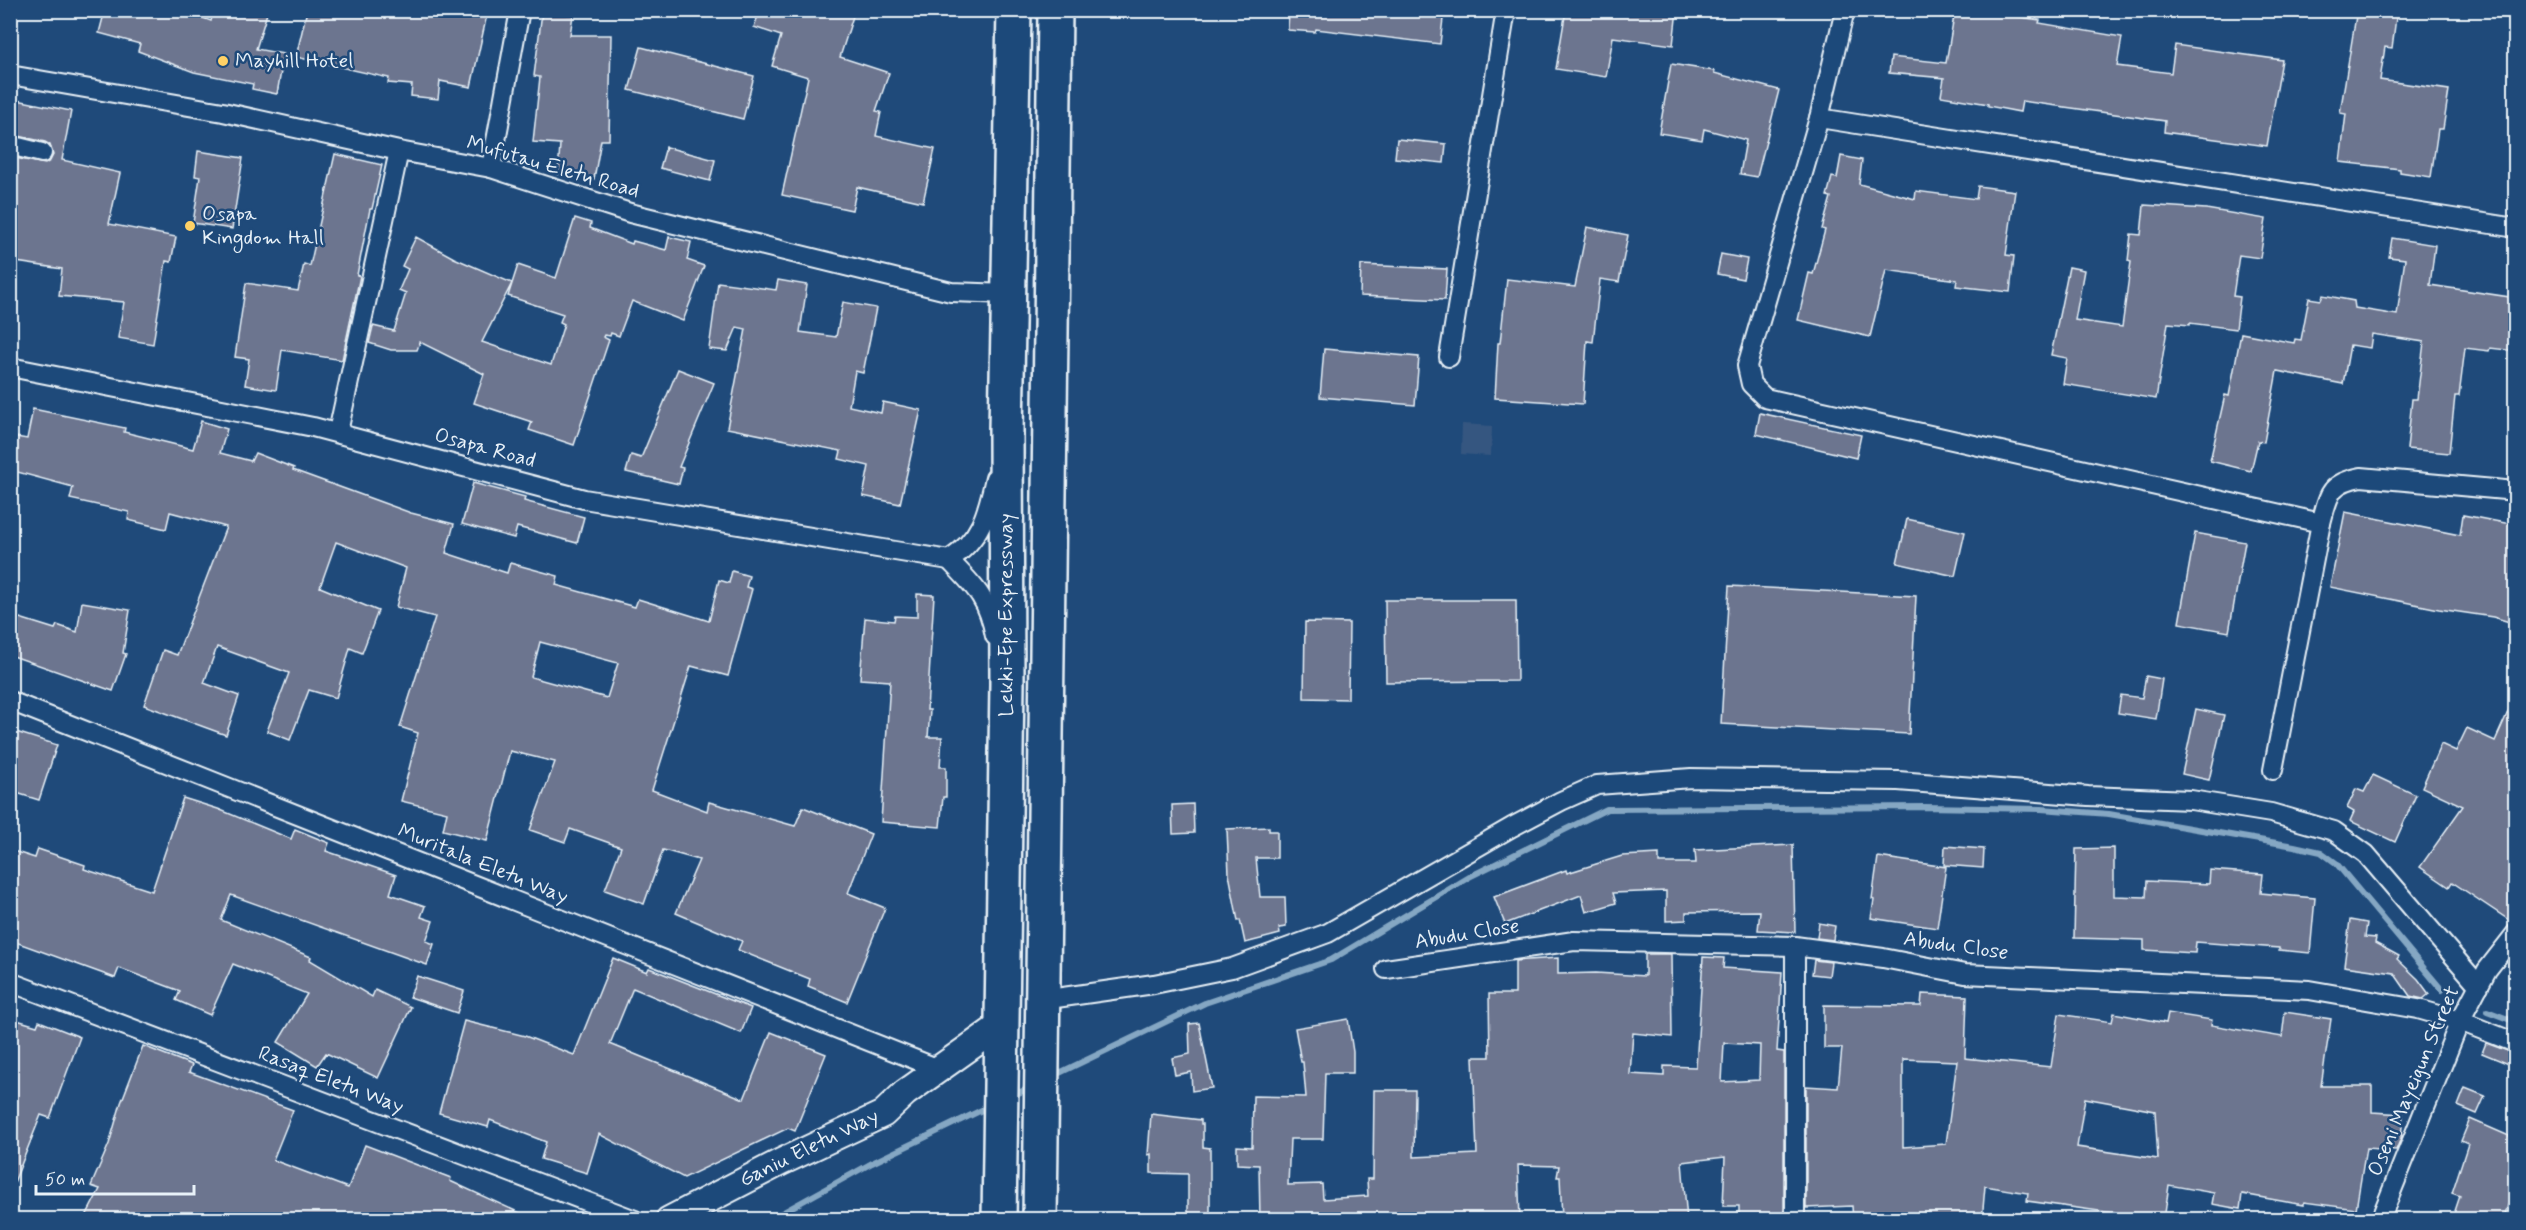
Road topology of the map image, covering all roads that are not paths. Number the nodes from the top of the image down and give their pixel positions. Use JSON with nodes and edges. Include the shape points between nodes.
{"nodes":[{"id":1,"x":520,"y":10,"type":"edge"},
{"id":2,"x":1014,"y":10,"type":"edge"},
{"id":3,"x":1055,"y":10,"type":"edge"},
{"id":4,"x":1506,"y":10,"type":"edge"},
{"id":5,"x":1845,"y":10,"type":"edge"},
{"id":6,"x":10,"y":75,"type":"edge"},
{"id":7,"x":1819,"y":118,"type":"junction"},
{"id":8,"x":10,"y":145,"type":"edge"},
{"id":9,"x":399,"y":151,"type":"junction"},
{"id":10,"x":42,"y":153,"type":"dead end"},
{"id":11,"x":491,"y":168,"type":"junction"},
{"id":12,"x":2516,"y":228,"type":"edge"},
{"id":13,"x":1009,"y":294,"type":"junction"},
{"id":14,"x":1449,"y":357,"type":"dead end"},
{"id":15,"x":10,"y":367,"type":"edge"},
{"id":16,"x":1006,"y":431,"type":"junction"},
{"id":17,"x":338,"y":432,"type":"junction"},
{"id":18,"x":2516,"y":491,"type":"edge"},
{"id":19,"x":2321,"y":523,"type":"junction"},
{"id":20,"x":949,"y":560,"type":"junction"},
{"id":21,"x":1007,"y":684,"type":"junction"},
{"id":22,"x":10,"y":701,"type":"edge"},
{"id":23,"x":2273,"y":770,"type":"dead end"},
{"id":24,"x":2516,"y":933,"type":"edge"},
{"id":25,"x":1795,"y":946,"type":"junction"},
{"id":26,"x":1386,"y":969,"type":"dead end"},
{"id":27,"x":10,"y":982,"type":"edge"},
{"id":28,"x":2479,"y":986,"type":"junction"},
{"id":29,"x":1042,"y":1015,"type":"junction"},
{"id":30,"x":2460,"y":1021,"type":"junction"},
{"id":31,"x":1001,"y":1039,"type":"junction"},
{"id":32,"x":2516,"y":1043,"type":"edge"},
{"id":33,"x":939,"y":1069,"type":"junction"},
{"id":34,"x":635,"y":1220,"type":"edge"},
{"id":35,"x":669,"y":1220,"type":"edge"},
{"id":36,"x":999,"y":1220,"type":"edge"},
{"id":37,"x":1040,"y":1220,"type":"edge"},
{"id":38,"x":1795,"y":1220,"type":"edge"},
{"id":39,"x":2380,"y":1220,"type":"edge"}],
"edges":[{"from":1,"to":11,"type":"street"},
{"from":2,"to":13,"type":"highway","name":"Lekki-Epe Expressway"},
{"from":3,"to":29,"type":"highway","name":"Lekki-Epe Expressway"},
{"from":4,"to":14,"type":"street"},
{"from":5,"to":7,"type":"street"},
{"from":6,"to":9,"type":"street","name":"Mufutau Eletu Road","via":[[223,112]]},
{"from":7,"to":12,"type":"street"},
{"from":7,"to":19,"type":"street","via":[[1748,366],[1751,384],[1765,398]]},
{"from":8,"to":10,"type":"street"},
{"from":9,"to":11,"type":"street","name":"Mufutau Eletu Road"},
{"from":9,"to":17,"type":"street"},
{"from":11,"to":13,"type":"street","name":"Mufutau Eletu Road","via":[[630,213],[951,292]]},
{"from":13,"to":16,"type":"highway","name":"Lekki-Epe Expressway"},
{"from":15,"to":17,"type":"street","name":"Osapa Road"},
{"from":16,"to":20,"type":"street","via":[[986,518],[972,541]]},
{"from":16,"to":21,"type":"highway","name":"Lekki-Epe Expressway"},
{"from":17,"to":20,"type":"street","name":"Osapa Road","via":[[584,499]]},
{"from":18,"to":19,"type":"street","via":[[2361,477],[2343,480],[2331,490]]},
{"from":19,"to":23,"type":"street"},
{"from":20,"to":21,"type":"street","via":[[976,586],[991,613]]},
{"from":21,"to":31,"type":"highway","name":"Lekki-Epe Expressway"},
{"from":22,"to":33,"type":"street","name":"Muritala Eletu Way"},
{"from":24,"to":28,"type":"street","name":"Oseni Mayeigun Street"},
{"from":25,"to":26,"type":"street","name":"Abudu Close","via":[[1574,941]]},
{"from":25,"to":30,"type":"street","name":"Abudu Close","via":[[1965,974],[2309,990],[2418,1009]]},
{"from":25,"to":38,"type":"street"},
{"from":27,"to":34,"type":"street","name":"Rasaq Eletu Way"},
{"from":28,"to":29,"type":"street","via":[[2366,854],[2334,831],[2271,813],[2191,800],[1898,781],[1691,778],[1597,785],[1512,827],[1328,933],[1232,968]]},
{"from":28,"to":30,"type":"street","name":"Oseni Mayeigun Street"},
{"from":29,"to":37,"type":"highway","name":"Lekki-Epe Expressway"},
{"from":30,"to":32,"type":"street","name":"Abudu Close"},
{"from":30,"to":39,"type":"street","name":"Oseni Mayeigun Street"},
{"from":31,"to":33,"type":"street","name":"Ganiu Eletu Way"},
{"from":31,"to":36,"type":"highway","name":"Lekki-Epe Expressway"},
{"from":33,"to":35,"type":"street","name":"Ganiu Eletu Way","via":[[883,1113]]}]}
